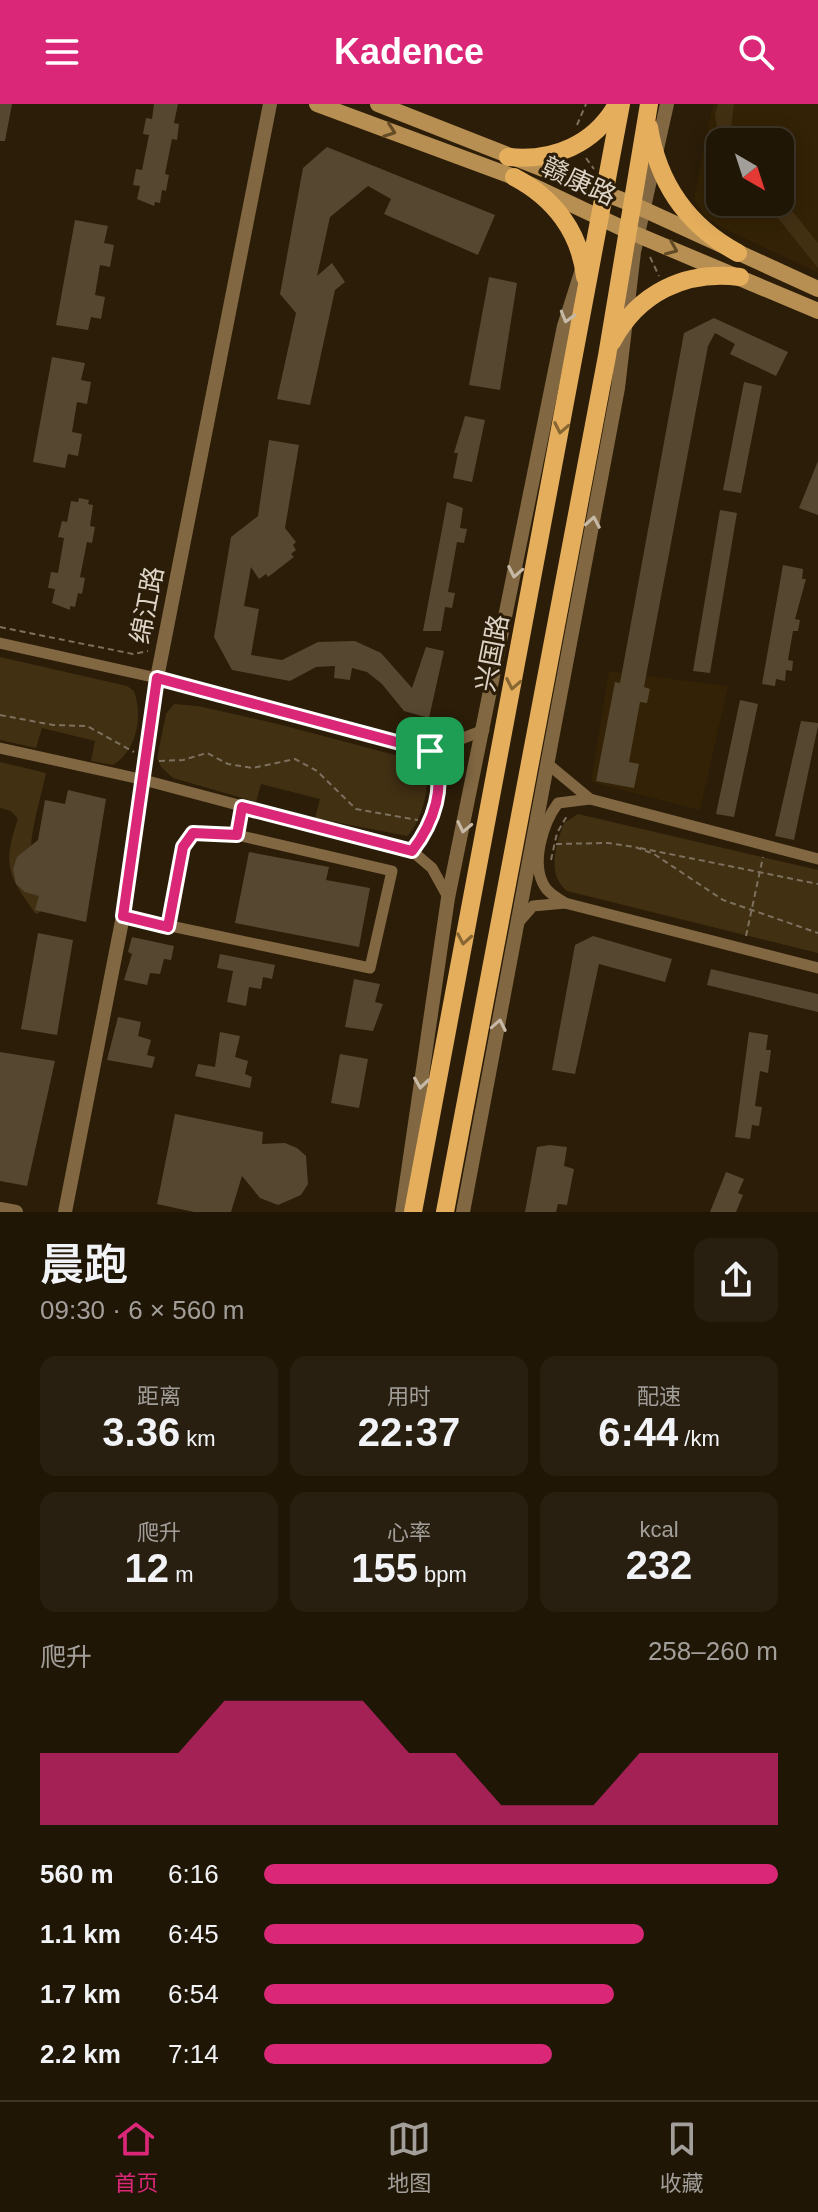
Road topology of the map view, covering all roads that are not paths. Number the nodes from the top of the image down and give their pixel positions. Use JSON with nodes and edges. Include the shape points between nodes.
{"nodes":[{"id":1,"x":270,"y":104,"type":"edge"},
{"id":2,"x":317,"y":104,"type":"edge"},
{"id":3,"x":378,"y":104,"type":"edge"},
{"id":4,"x":667,"y":104,"type":"edge"},
{"id":5,"x":648,"y":107,"type":"edge"},
{"id":6,"x":614,"y":108,"type":"edge"},
{"id":7,"x":508,"y":157,"type":"junction"},
{"id":8,"x":656,"y":159,"type":"junction"},
{"id":9,"x":514,"y":177,"type":"junction"},
{"id":10,"x":601,"y":192,"type":"junction"},
{"id":11,"x":637,"y":206,"type":"junction"},
{"id":12,"x":598,"y":216,"type":"junction"},
{"id":13,"x":632,"y":232,"type":"junction"},
{"id":14,"x":738,"y":253,"type":"junction"},
{"id":15,"x":583,"y":264,"type":"junction"},
{"id":16,"x":740,"y":277,"type":"junction"},
{"id":17,"x":818,"y":289,"type":"edge"},
{"id":18,"x":818,"y":311,"type":"edge"},
{"id":19,"x":584,"y":312,"type":"junction"},
{"id":20,"x":625,"y":321,"type":"junction"},
{"id":21,"x":607,"y":356,"type":"junction"},
{"id":22,"x":0,"y":643,"type":"edge"},
{"id":23,"x":157,"y":678,"type":"junction"},
{"id":24,"x":484,"y":730,"type":"junction"},
{"id":25,"x":0,"y":748,"type":"edge"},
{"id":26,"x":430,"y":751,"type":"junction"},
{"id":27,"x":549,"y":765,"type":"junction"},
{"id":28,"x":140,"y":779,"type":"junction"},
{"id":29,"x":590,"y":799,"type":"junction"},
{"id":30,"x":242,"y":807,"type":"junction"},
{"id":31,"x":237,"y":835,"type":"junction"},
{"id":32,"x":412,"y":851,"type":"junction"},
{"id":33,"x":818,"y":859,"type":"edge"},
{"id":34,"x":448,"y":898,"type":"junction"},
{"id":35,"x":565,"y":903,"type":"junction"},
{"id":36,"x":123,"y":916,"type":"junction"},
{"id":37,"x":519,"y":923,"type":"junction"},
{"id":38,"x":168,"y":927,"type":"junction"},
{"id":39,"x":818,"y":968,"type":"edge"},
{"id":40,"x":0,"y":1209,"type":"edge"},
{"id":41,"x":16,"y":1212,"type":"edge"},
{"id":42,"x":65,"y":1212,"type":"edge"},
{"id":43,"x":402,"y":1212,"type":"edge"},
{"id":44,"x":413,"y":1212,"type":"edge"},
{"id":45,"x":445,"y":1212,"type":"edge"},
{"id":46,"x":463,"y":1212,"type":"edge"}],
"edges":[{"from":1,"to":23,"type":"street","name":"绵江路"},
{"from":2,"to":9,"type":"main road","name":"赣康路","one_way":true},
{"from":3,"to":7,"type":"main road","name":"赣康路"},
{"from":4,"to":8,"type":"street"},
{"from":5,"to":8,"type":"main road"},
{"from":5,"to":11,"type":"main road"},
{"from":6,"to":7,"type":"main road","via":[[584,140],[561,153]]},
{"from":6,"to":10,"type":"main road","name":"兴国路"},
{"from":7,"to":10,"type":"main road","name":"赣康路"},
{"from":8,"to":11,"type":"street"},
{"from":8,"to":14,"type":"main road","via":[[691,218]]},
{"from":9,"to":12,"type":"main road","name":"赣康路"},
{"from":9,"to":15,"type":"main road","via":[[560,213]]},
{"from":10,"to":11,"type":"main road","name":"赣康路"},
{"from":10,"to":12,"type":"main road","name":"兴国路"},
{"from":11,"to":13,"type":"main road"},
{"from":11,"to":14,"type":"main road","name":"赣康路"},
{"from":12,"to":13,"type":"main road","name":"赣康路"},
{"from":12,"to":15,"type":"street"},
{"from":12,"to":19,"type":"main road","name":"兴国路"},
{"from":13,"to":16,"type":"main road","name":"赣康路","one_way":true},
{"from":13,"to":20,"type":"street"},
{"from":13,"to":21,"type":"main road"},
{"from":14,"to":17,"type":"main road","name":"赣康路"},
{"from":15,"to":19,"type":"main road"},
{"from":15,"to":24,"type":"street","one_way":true,"via":[[564,326]]},
{"from":16,"to":18,"type":"main road","name":"赣康路"},
{"from":16,"to":20,"type":"main road","via":[[683,280],[657,292]]},
{"from":19,"to":44,"type":"main road","name":"兴国路","one_way":true},
{"from":20,"to":21,"type":"main road"},
{"from":27,"to":20,"type":"street","one_way":true,"via":[[618,388]]},
{"from":21,"to":45,"type":"main road"},
{"from":22,"to":23,"type":"street"},
{"from":23,"to":26,"type":"street"},
{"from":23,"to":28,"type":"street","name":"绵江路"},
{"from":24,"to":26,"type":"street"},
{"from":24,"to":34,"type":"street","one_way":true},
{"from":25,"to":28,"type":"street"},
{"from":26,"to":32,"type":"street","via":[[439,769],[439,787],[430,825]]},
{"from":27,"to":29,"type":"street"},
{"from":27,"to":37,"type":"street"},
{"from":28,"to":30,"type":"street"},
{"from":28,"to":36,"type":"street","name":"绵江路"},
{"from":29,"to":33,"type":"street"},
{"from":29,"to":35,"type":"street","via":[[558,803],[542,842],[538,873],[546,890]]},
{"from":30,"to":31,"type":"street"},
{"from":30,"to":32,"type":"street"},
{"from":31,"to":38,"type":"street","via":[[193,833],[183,847]]},
{"from":31,"to":38,"type":"street","via":[[392,871],[370,968]]},
{"from":32,"to":34,"type":"street","via":[[432,868]]},
{"from":34,"to":43,"type":"street","one_way":true},
{"from":35,"to":37,"type":"street","via":[[533,906]]},
{"from":35,"to":39,"type":"street"},
{"from":36,"to":38,"type":"street"},
{"from":36,"to":42,"type":"street","name":"绵江路"},
{"from":46,"to":37,"type":"street","one_way":true},
{"from":40,"to":41,"type":"street"}]}
